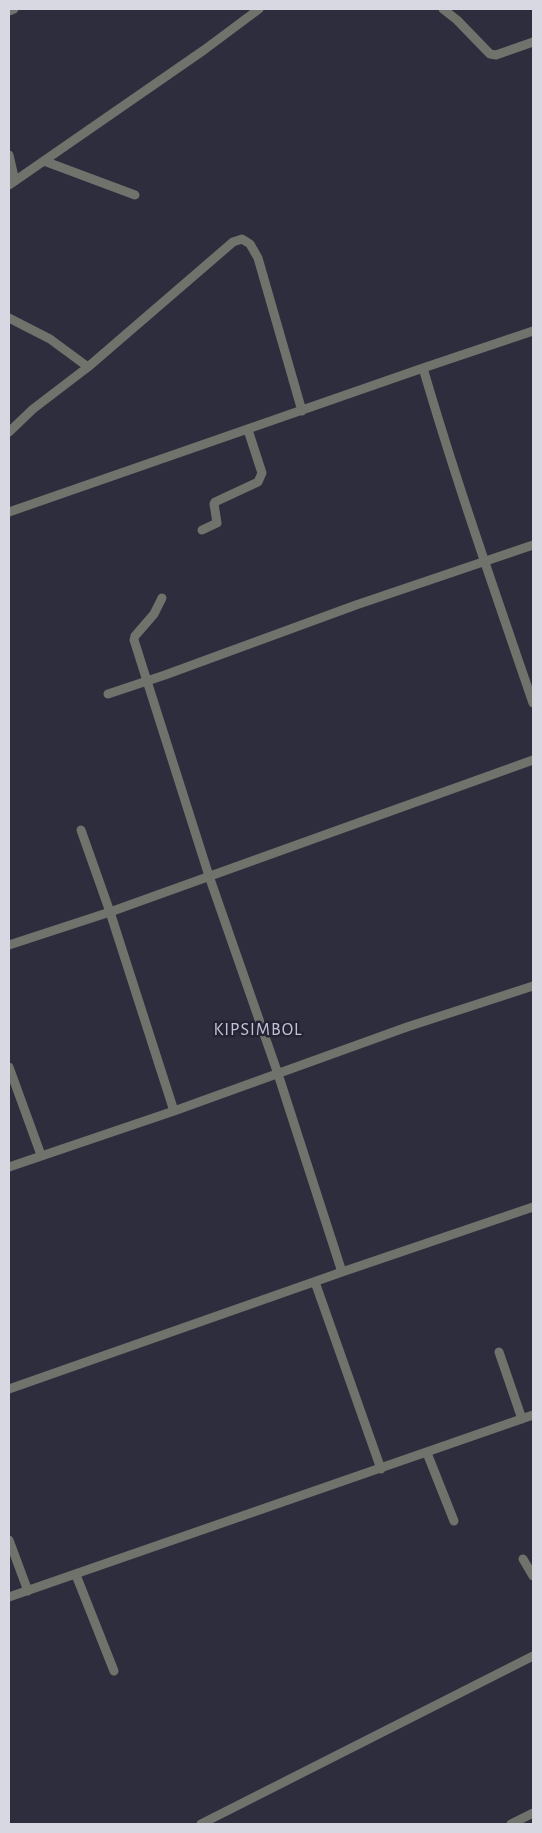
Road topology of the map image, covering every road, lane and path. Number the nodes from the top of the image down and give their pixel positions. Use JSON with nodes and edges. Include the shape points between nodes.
{"nodes":[{"id":1,"x":14,"y":9,"type":"edge"},
{"id":2,"x":259,"y":9,"type":"edge"},
{"id":3,"x":443,"y":9,"type":"edge"},
{"id":4,"x":9,"y":11,"type":"edge"},
{"id":5,"x":533,"y":42,"type":"edge"},
{"id":6,"x":9,"y":155,"type":"edge"},
{"id":7,"x":44,"y":161,"type":"junction"},
{"id":8,"x":12,"y":183,"type":"edge"},
{"id":9,"x":135,"y":195,"type":"dead end"},
{"id":10,"x":9,"y":318,"type":"edge"},
{"id":11,"x":533,"y":331,"type":"edge"},
{"id":12,"x":88,"y":367,"type":"junction"},
{"id":13,"x":423,"y":368,"type":"junction"},
{"id":14,"x":302,"y":411,"type":"junction"},
{"id":15,"x":248,"y":430,"type":"junction"},
{"id":16,"x":9,"y":432,"type":"edge"},
{"id":17,"x":9,"y":512,"type":"edge"},
{"id":18,"x":202,"y":530,"type":"dead end"},
{"id":19,"x":533,"y":545,"type":"edge"},
{"id":20,"x":484,"y":562,"type":"junction"},
{"id":21,"x":162,"y":598,"type":"dead end"},
{"id":22,"x":147,"y":681,"type":"junction"},
{"id":23,"x":108,"y":694,"type":"dead end"},
{"id":24,"x":533,"y":703,"type":"edge"},
{"id":25,"x":533,"y":760,"type":"edge"},
{"id":26,"x":81,"y":830,"type":"dead end"},
{"id":27,"x":209,"y":876,"type":"junction"},
{"id":28,"x":110,"y":912,"type":"junction"},
{"id":29,"x":9,"y":945,"type":"edge"},
{"id":30,"x":533,"y":986,"type":"edge"},
{"id":31,"x":9,"y":1066,"type":"edge"},
{"id":32,"x":278,"y":1074,"type":"junction"},
{"id":33,"x":174,"y":1111,"type":"junction"},
{"id":34,"x":41,"y":1155,"type":"junction"},
{"id":35,"x":9,"y":1167,"type":"edge"},
{"id":36,"x":533,"y":1207,"type":"edge"},
{"id":37,"x":342,"y":1272,"type":"junction"},
{"id":38,"x":315,"y":1282,"type":"junction"},
{"id":39,"x":499,"y":1352,"type":"dead end"},
{"id":40,"x":9,"y":1389,"type":"edge"},
{"id":41,"x":533,"y":1415,"type":"edge"},
{"id":42,"x":522,"y":1419,"type":"junction"},
{"id":43,"x":427,"y":1453,"type":"junction"},
{"id":44,"x":381,"y":1469,"type":"junction"},
{"id":45,"x":454,"y":1521,"type":"dead end"},
{"id":46,"x":9,"y":1540,"type":"edge"},
{"id":47,"x":523,"y":1558,"type":"dead end"},
{"id":48,"x":76,"y":1575,"type":"junction"},
{"id":49,"x":533,"y":1576,"type":"edge"},
{"id":50,"x":28,"y":1591,"type":"junction"},
{"id":51,"x":9,"y":1597,"type":"edge"},
{"id":52,"x":533,"y":1656,"type":"edge"},
{"id":53,"x":114,"y":1671,"type":"dead end"},
{"id":54,"x":533,"y":1813,"type":"edge"},
{"id":55,"x":201,"y":1824,"type":"edge"},
{"id":56,"x":511,"y":1824,"type":"edge"}],
"edges":[{"from":1,"to":4,"type":"street"},
{"from":2,"to":7,"type":"street"},
{"from":3,"to":5,"type":"street","via":[[490,54],[496,55]]},
{"from":6,"to":8,"type":"street"},
{"from":7,"to":8,"type":"street"},
{"from":7,"to":9,"type":"street"},
{"from":10,"to":12,"type":"street","via":[[50,339]]},
{"from":11,"to":13,"type":"street"},
{"from":12,"to":14,"type":"street","via":[[233,242],[242,239],[250,244],[258,258]]},
{"from":12,"to":16,"type":"street","via":[[33,409]]},
{"from":13,"to":14,"type":"street"},
{"from":13,"to":20,"type":"street"},
{"from":14,"to":15,"type":"street"},
{"from":15,"to":17,"type":"street"},
{"from":15,"to":18,"type":"street","via":[[261,478],[215,502],[216,523]]},
{"from":19,"to":20,"type":"street"},
{"from":20,"to":22,"type":"street"},
{"from":20,"to":24,"type":"street"},
{"from":21,"to":22,"type":"street","via":[[134,640]]},
{"from":22,"to":23,"type":"street"},
{"from":22,"to":27,"type":"street"},
{"from":25,"to":27,"type":"street"},
{"from":26,"to":28,"type":"street"},
{"from":27,"to":28,"type":"street"},
{"from":27,"to":32,"type":"street"},
{"from":28,"to":29,"type":"street"},
{"from":28,"to":33,"type":"street"},
{"from":30,"to":32,"type":"street"},
{"from":31,"to":34,"type":"street"},
{"from":32,"to":33,"type":"street"},
{"from":32,"to":37,"type":"street"},
{"from":33,"to":34,"type":"street"},
{"from":34,"to":35,"type":"street"},
{"from":36,"to":37,"type":"street"},
{"from":37,"to":38,"type":"street"},
{"from":38,"to":40,"type":"street"},
{"from":38,"to":44,"type":"street"},
{"from":39,"to":42,"type":"street"},
{"from":41,"to":42,"type":"street"},
{"from":42,"to":43,"type":"street"},
{"from":43,"to":44,"type":"street"},
{"from":43,"to":45,"type":"street"},
{"from":44,"to":48,"type":"street"},
{"from":46,"to":50,"type":"street"},
{"from":47,"to":49,"type":"street"},
{"from":48,"to":50,"type":"street"},
{"from":48,"to":53,"type":"street"},
{"from":50,"to":51,"type":"street"},
{"from":52,"to":55,"type":"street"},
{"from":54,"to":56,"type":"street"}]}
